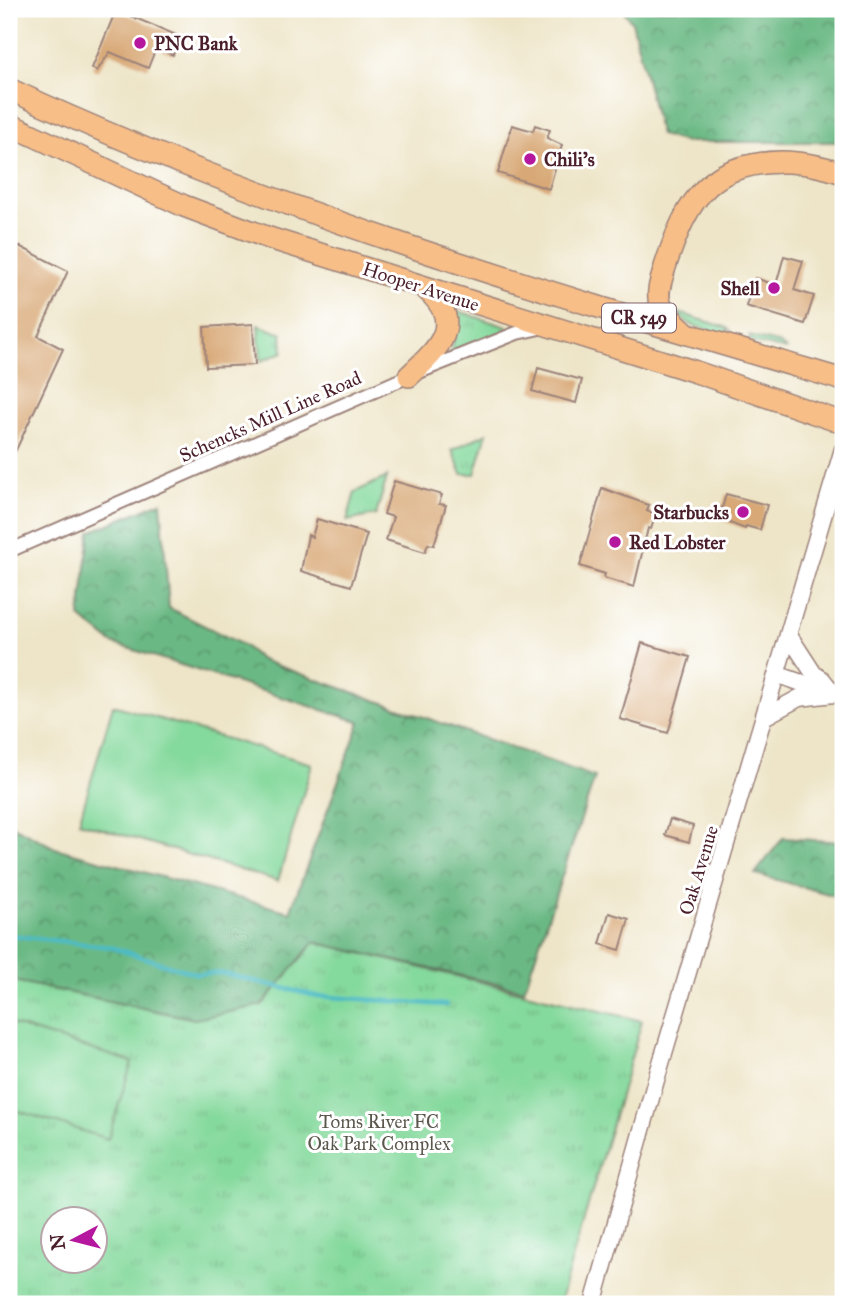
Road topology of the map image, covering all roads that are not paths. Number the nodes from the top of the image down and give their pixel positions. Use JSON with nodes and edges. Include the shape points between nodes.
{"nodes":[{"id":1,"x":9,"y":89,"type":"edge"},
{"id":2,"x":9,"y":124,"type":"edge"},
{"id":3,"x":843,"y":173,"type":"edge"},
{"id":4,"x":425,"y":288,"type":"junction"},
{"id":5,"x":550,"y":326,"type":"junction"},
{"id":6,"x":686,"y":333,"type":"junction"},
{"id":7,"x":409,"y":376,"type":"junction"},
{"id":8,"x":843,"y":380,"type":"edge"},
{"id":9,"x":843,"y":424,"type":"edge"},
{"id":10,"x":843,"y":449,"type":"edge"},
{"id":11,"x":9,"y":551,"type":"edge"},
{"id":12,"x":790,"y":637,"type":"junction"},
{"id":13,"x":779,"y":675,"type":"junction"},
{"id":14,"x":839,"y":696,"type":"edge"},
{"id":15,"x":766,"y":716,"type":"junction"},
{"id":16,"x":593,"y":1304,"type":"edge"}],
"edges":[{"from":1,"to":6,"type":"main road","name":"Hooper Avenue","number":"CR 549","via":[[332,223],[558,297]]},
{"from":2,"to":4,"type":"main road","name":"Hooper Avenue","number":"CR 549","via":[[184,206]]},
{"from":3,"to":6,"type":"main road","via":[[806,162],[757,164],[730,171],[704,189],[678,226],[658,291],[660,305]]},
{"from":4,"to":5,"type":"main road","name":"Hooper Avenue","number":"CR 549"},
{"from":4,"to":7,"type":"main road","via":[[444,309],[445,337],[437,351]]},
{"from":5,"to":7,"type":"street","name":"Schencks Mill Line Road","via":[[517,333]]},
{"from":5,"to":9,"type":"main road","name":"Hooper Avenue","number":"CR 549"},
{"from":6,"to":8,"type":"main road","name":"Hooper Avenue","number":"CR 549"},
{"from":7,"to":11,"type":"street","name":"Schencks Mill Line Road"},
{"from":10,"to":12,"type":"street","name":"Oak Avenue"},
{"from":12,"to":13,"type":"street","name":"Oak Avenue"},
{"from":12,"to":14,"type":"street","via":[[814,674]]},
{"from":13,"to":14,"type":"street"},
{"from":13,"to":15,"type":"street","name":"Oak Avenue"},
{"from":14,"to":15,"type":"street","via":[[799,698]]},
{"from":15,"to":16,"type":"street","name":"Oak Avenue"}]}
